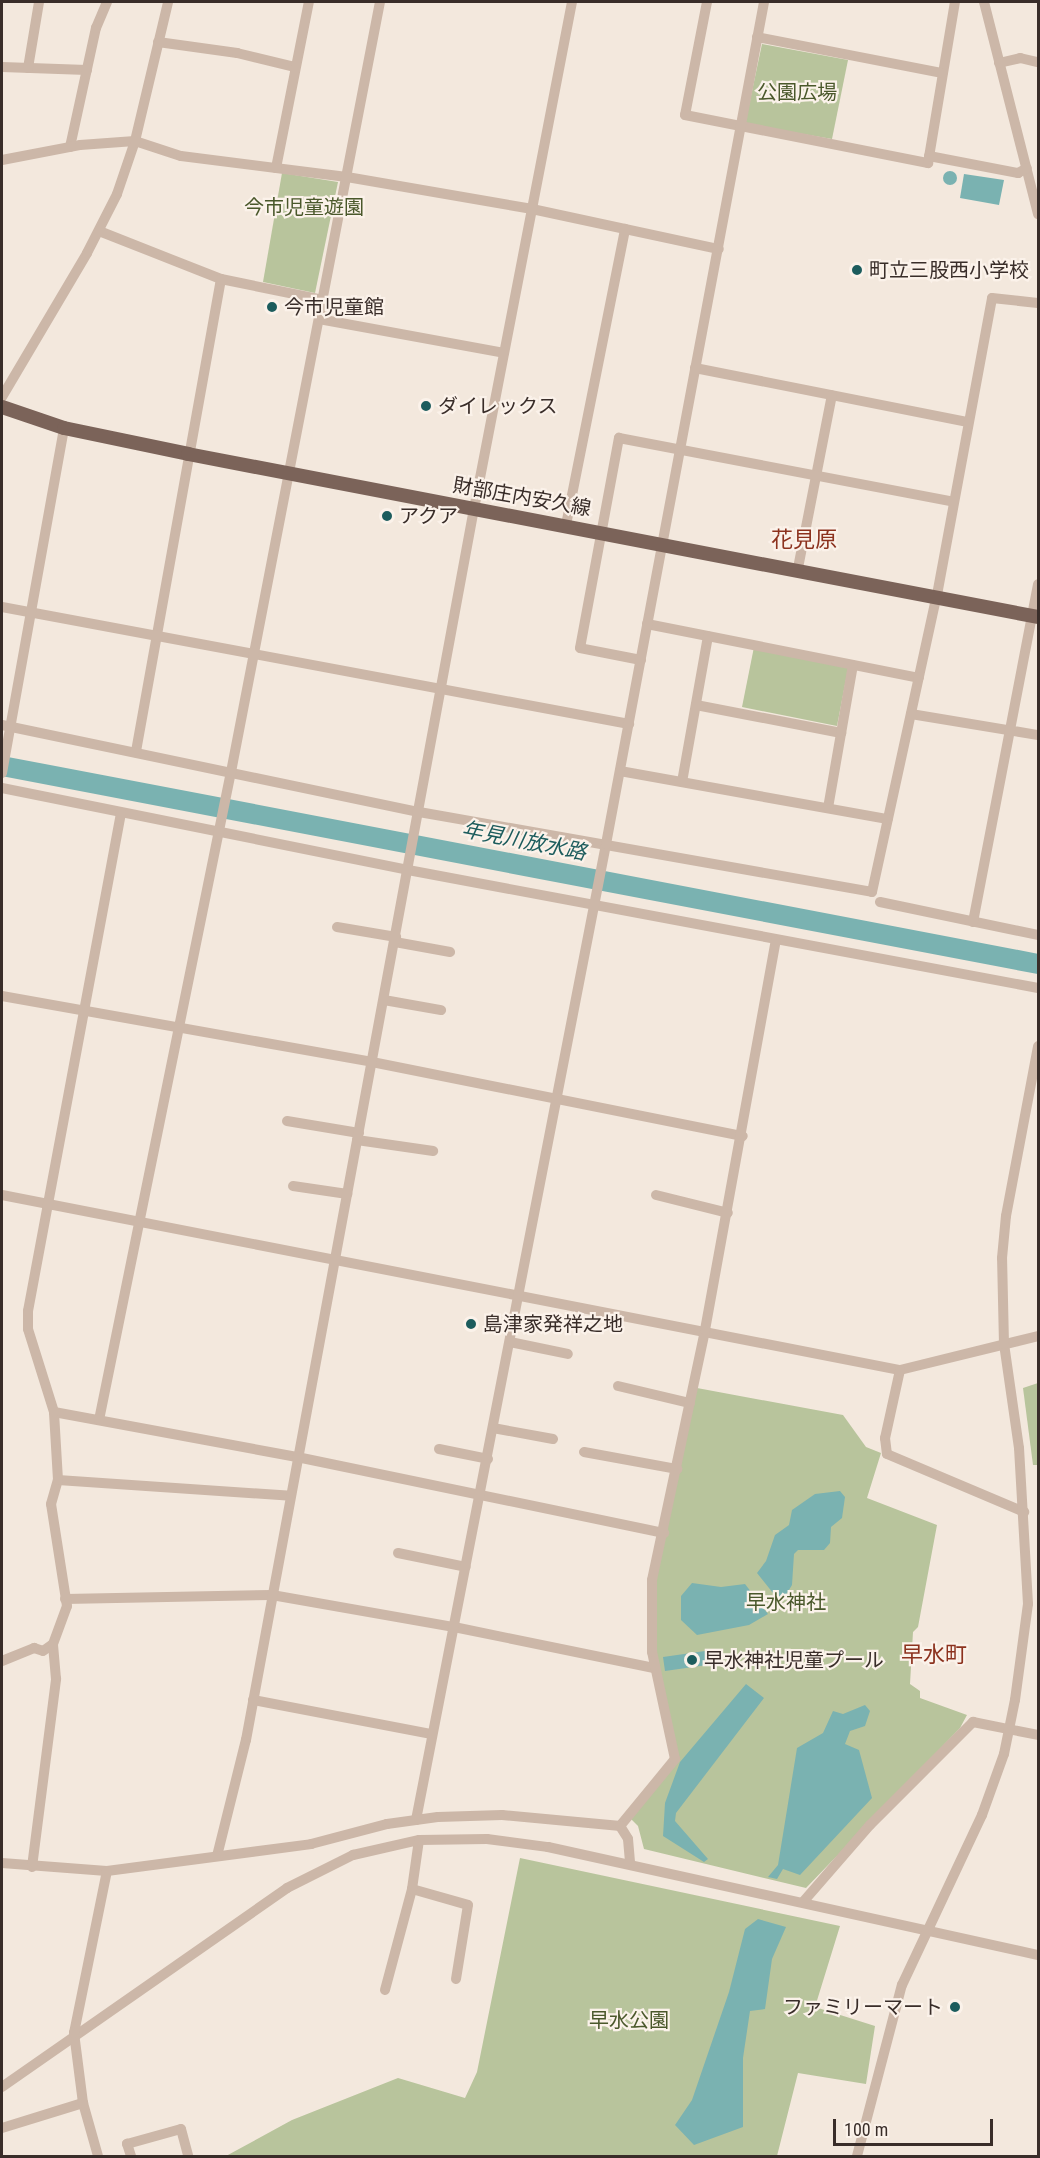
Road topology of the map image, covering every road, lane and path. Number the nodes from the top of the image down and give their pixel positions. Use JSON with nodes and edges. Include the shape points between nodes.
{"nodes":[{"id":1,"x":39,"y":2,"type":"edge"},
{"id":2,"x":107,"y":2,"type":"edge"},
{"id":3,"x":168,"y":2,"type":"edge"},
{"id":4,"x":309,"y":2,"type":"edge"},
{"id":5,"x":380,"y":2,"type":"edge"},
{"id":6,"x":572,"y":2,"type":"edge"},
{"id":7,"x":707,"y":2,"type":"edge"},
{"id":8,"x":764,"y":2,"type":"edge"},
{"id":9,"x":955,"y":2,"type":"edge"},
{"id":10,"x":984,"y":2,"type":"edge"},
{"id":11,"x":757,"y":37,"type":"junction"},
{"id":12,"x":158,"y":42,"type":"junction"},
{"id":13,"x":1038,"y":62,"type":"edge"},
{"id":14,"x":999,"y":63,"type":"junction"},
{"id":15,"x":2,"y":67,"type":"edge"},
{"id":16,"x":295,"y":67,"type":"junction"},
{"id":17,"x":28,"y":68,"type":"junction"},
{"id":18,"x":87,"y":70,"type":"junction"},
{"id":19,"x":943,"y":73,"type":"junction"},
{"id":20,"x":740,"y":128,"type":"junction"},
{"id":21,"x":135,"y":141,"type":"junction"},
{"id":22,"x":70,"y":147,"type":"junction"},
{"id":23,"x":929,"y":156,"type":"junction"},
{"id":24,"x":2,"y":160,"type":"edge"},
{"id":25,"x":276,"y":168,"type":"junction"},
{"id":26,"x":1027,"y":168,"type":"junction"},
{"id":27,"x":347,"y":177,"type":"junction"},
{"id":28,"x":532,"y":209,"type":"junction"},
{"id":29,"x":1038,"y":214,"type":"edge"},
{"id":30,"x":625,"y":229,"type":"junction"},
{"id":31,"x":99,"y":231,"type":"junction"},
{"id":32,"x":719,"y":249,"type":"junction"},
{"id":33,"x":221,"y":279,"type":"junction"},
{"id":34,"x":323,"y":300,"type":"junction"},
{"id":35,"x":1038,"y":303,"type":"edge"},
{"id":36,"x":319,"y":319,"type":"junction"},
{"id":37,"x":504,"y":353,"type":"junction"},
{"id":38,"x":695,"y":368,"type":"junction"},
{"id":39,"x":832,"y":395,"type":"junction"},
{"id":40,"x":2,"y":397,"type":"edge"},
{"id":41,"x":2,"y":407,"type":"edge"},
{"id":42,"x":967,"y":422,"type":"junction"},
{"id":43,"x":64,"y":428,"type":"junction"},
{"id":44,"x":680,"y":450,"type":"junction"},
{"id":45,"x":188,"y":454,"type":"junction"},
{"id":46,"x":289,"y":471,"type":"junction"},
{"id":47,"x":816,"y":476,"type":"junction"},
{"id":48,"x":953,"y":502,"type":"junction"},
{"id":49,"x":474,"y":509,"type":"junction"},
{"id":50,"x":566,"y":525,"type":"junction"},
{"id":51,"x":600,"y":531,"type":"junction"},
{"id":52,"x":663,"y":542,"type":"junction"},
{"id":53,"x":798,"y":568,"type":"junction"},
{"id":54,"x":1038,"y":589,"type":"edge"},
{"id":55,"x":937,"y":595,"type":"junction"},
{"id":56,"x":2,"y":607,"type":"edge"},
{"id":57,"x":31,"y":611,"type":"junction"},
{"id":58,"x":1035,"y":616,"type":"edge"},
{"id":59,"x":647,"y":624,"type":"junction"},
{"id":60,"x":156,"y":635,"type":"junction"},
{"id":61,"x":1033,"y":635,"type":"edge"},
{"id":62,"x":708,"y":636,"type":"junction"},
{"id":63,"x":254,"y":653,"type":"junction"},
{"id":64,"x":641,"y":660,"type":"junction"},
{"id":65,"x":853,"y":665,"type":"junction"},
{"id":66,"x":919,"y":678,"type":"junction"},
{"id":67,"x":441,"y":689,"type":"junction"},
{"id":68,"x":696,"y":705,"type":"junction"},
{"id":69,"x":911,"y":714,"type":"junction"},
{"id":70,"x":629,"y":724,"type":"junction"},
{"id":71,"x":6,"y":725,"type":"edge"},
{"id":72,"x":1010,"y":731,"type":"junction"},
{"id":73,"x":841,"y":733,"type":"junction"},
{"id":74,"x":1038,"y":735,"type":"edge"},
{"id":75,"x":136,"y":752,"type":"junction"},
{"id":76,"x":620,"y":771,"type":"junction"},
{"id":77,"x":2,"y":773,"type":"edge"},
{"id":78,"x":230,"y":777,"type":"junction"},
{"id":79,"x":682,"y":782,"type":"junction"},
{"id":80,"x":2,"y":788,"type":"edge"},
{"id":81,"x":828,"y":808,"type":"junction"},
{"id":82,"x":419,"y":812,"type":"junction"},
{"id":83,"x":121,"y":813,"type":"junction"},
{"id":84,"x":888,"y":819,"type":"junction"},
{"id":85,"x":218,"y":829,"type":"junction"},
{"id":86,"x":606,"y":844,"type":"junction"},
{"id":87,"x":408,"y":870,"type":"junction"},
{"id":88,"x":880,"y":902,"type":"dead end"},
{"id":89,"x":593,"y":905,"type":"junction"},
{"id":90,"x":974,"y":922,"type":"junction"},
{"id":91,"x":337,"y":927,"type":"dead end"},
{"id":92,"x":1038,"y":935,"type":"edge"},
{"id":93,"x":395,"y":939,"type":"junction"},
{"id":94,"x":776,"y":941,"type":"junction"},
{"id":95,"x":450,"y":952,"type":"dead end"},
{"id":96,"x":1038,"y":988,"type":"edge"},
{"id":97,"x":2,"y":996,"type":"edge"},
{"id":98,"x":384,"y":1000,"type":"junction"},
{"id":99,"x":441,"y":1010,"type":"dead end"},
{"id":100,"x":84,"y":1011,"type":"junction"},
{"id":101,"x":178,"y":1028,"type":"junction"},
{"id":102,"x":1038,"y":1046,"type":"edge"},
{"id":103,"x":372,"y":1062,"type":"junction"},
{"id":104,"x":556,"y":1098,"type":"junction"},
{"id":105,"x":287,"y":1121,"type":"dead end"},
{"id":106,"x":358,"y":1136,"type":"junction"},
{"id":107,"x":742,"y":1136,"type":"junction"},
{"id":108,"x":433,"y":1151,"type":"dead end"},
{"id":109,"x":293,"y":1186,"type":"dead end"},
{"id":110,"x":347,"y":1194,"type":"junction"},
{"id":111,"x":2,"y":1195,"type":"edge"},
{"id":112,"x":656,"y":1195,"type":"dead end"},
{"id":113,"x":48,"y":1204,"type":"junction"},
{"id":114,"x":728,"y":1213,"type":"junction"},
{"id":115,"x":140,"y":1221,"type":"junction"},
{"id":116,"x":335,"y":1257,"type":"junction"},
{"id":117,"x":519,"y":1294,"type":"junction"},
{"id":118,"x":705,"y":1330,"type":"junction"},
{"id":119,"x":1038,"y":1336,"type":"edge"},
{"id":120,"x":510,"y":1342,"type":"junction"},
{"id":121,"x":1004,"y":1344,"type":"junction"},
{"id":122,"x":568,"y":1353,"type":"dead end"},
{"id":123,"x":900,"y":1370,"type":"junction"},
{"id":124,"x":618,"y":1386,"type":"dead end"},
{"id":125,"x":690,"y":1403,"type":"junction"},
{"id":126,"x":54,"y":1412,"type":"junction"},
{"id":127,"x":99,"y":1420,"type":"junction"},
{"id":128,"x":494,"y":1428,"type":"junction"},
{"id":129,"x":553,"y":1439,"type":"dead end"},
{"id":130,"x":439,"y":1449,"type":"dead end"},
{"id":131,"x":584,"y":1452,"type":"dead end"},
{"id":132,"x":297,"y":1457,"type":"junction"},
{"id":133,"x":488,"y":1459,"type":"junction"},
{"id":134,"x":677,"y":1469,"type":"junction"},
{"id":135,"x":58,"y":1480,"type":"junction"},
{"id":136,"x":290,"y":1496,"type":"junction"},
{"id":137,"x":480,"y":1498,"type":"junction"},
{"id":138,"x":1024,"y":1512,"type":"junction"},
{"id":139,"x":664,"y":1533,"type":"junction"},
{"id":140,"x":398,"y":1553,"type":"dead end"},
{"id":141,"x":466,"y":1567,"type":"junction"},
{"id":142,"x":272,"y":1594,"type":"junction"},
{"id":143,"x":65,"y":1599,"type":"junction"},
{"id":144,"x":454,"y":1626,"type":"junction"},
{"id":145,"x":54,"y":1644,"type":"junction"},
{"id":146,"x":2,"y":1661,"type":"edge"},
{"id":147,"x":654,"y":1668,"type":"junction"},
{"id":148,"x":254,"y":1700,"type":"junction"},
{"id":149,"x":1010,"y":1727,"type":"junction"},
{"id":150,"x":432,"y":1734,"type":"junction"},
{"id":151,"x":1038,"y":1735,"type":"edge"},
{"id":152,"x":416,"y":1820,"type":"junction"},
{"id":153,"x":620,"y":1826,"type":"junction"},
{"id":154,"x":419,"y":1840,"type":"junction"},
{"id":155,"x":218,"y":1856,"type":"junction"},
{"id":156,"x":2,"y":1863,"type":"edge"},
{"id":157,"x":630,"y":1864,"type":"junction"},
{"id":158,"x":32,"y":1867,"type":"junction"},
{"id":159,"x":107,"y":1871,"type":"junction"},
{"id":160,"x":412,"y":1889,"type":"junction"},
{"id":161,"x":803,"y":1902,"type":"junction"},
{"id":162,"x":928,"y":1930,"type":"junction"},
{"id":163,"x":1038,"y":1955,"type":"edge"},
{"id":164,"x":456,"y":1979,"type":"dead end"},
{"id":165,"x":385,"y":1990,"type":"dead end"},
{"id":166,"x":74,"y":2033,"type":"junction"},
{"id":167,"x":2,"y":2087,"type":"edge"},
{"id":168,"x":83,"y":2103,"type":"junction"},
{"id":169,"x":2,"y":2128,"type":"edge"},
{"id":170,"x":98,"y":2157,"type":"edge"},
{"id":171,"x":130,"y":2157,"type":"edge"},
{"id":172,"x":188,"y":2157,"type":"edge"},
{"id":173,"x":856,"y":2157,"type":"edge"}],
"edges":[{"from":1,"to":17,"type":"street"},
{"from":2,"to":18,"type":"street","via":[[96,28]]},
{"from":3,"to":12,"type":"street"},
{"from":4,"to":16,"type":"street"},
{"from":5,"to":27,"type":"street"},
{"from":6,"to":28,"type":"street"},
{"from":7,"to":20,"type":"street","via":[[685,115]]},
{"from":8,"to":11,"type":"street"},
{"from":9,"to":19,"type":"street"},
{"from":10,"to":14,"type":"street"},
{"from":11,"to":19,"type":"street"},
{"from":11,"to":20,"type":"street"},
{"from":12,"to":16,"type":"street","via":[[237,53]]},
{"from":12,"to":21,"type":"street"},
{"from":13,"to":14,"type":"street","via":[[1020,58]]},
{"from":14,"to":26,"type":"street"},
{"from":15,"to":17,"type":"street"},
{"from":16,"to":25,"type":"street"},
{"from":17,"to":18,"type":"street"},
{"from":18,"to":22,"type":"street"},
{"from":19,"to":23,"type":"street"},
{"from":20,"to":23,"type":"street","via":[[928,163]]},
{"from":20,"to":32,"type":"street"},
{"from":21,"to":22,"type":"street"},
{"from":21,"to":25,"type":"street","via":[[181,156]]},
{"from":21,"to":31,"type":"street"},
{"from":22,"to":24,"type":"street"},
{"from":23,"to":26,"type":"street","via":[[1018,173]]},
{"from":25,"to":27,"type":"street"},
{"from":26,"to":29,"type":"street"},
{"from":27,"to":28,"type":"street"},
{"from":27,"to":34,"type":"street"},
{"from":28,"to":30,"type":"street"},
{"from":28,"to":37,"type":"street"},
{"from":30,"to":32,"type":"street"},
{"from":30,"to":50,"type":"street"},
{"from":31,"to":33,"type":"street"},
{"from":31,"to":40,"type":"street"},
{"from":32,"to":38,"type":"street"},
{"from":33,"to":34,"type":"street"},
{"from":33,"to":45,"type":"street"},
{"from":34,"to":36,"type":"street"},
{"from":35,"to":42,"type":"street","via":[[992,298]]},
{"from":36,"to":37,"type":"street"},
{"from":36,"to":46,"type":"street"},
{"from":37,"to":49,"type":"street"},
{"from":38,"to":39,"type":"street"},
{"from":38,"to":44,"type":"street"},
{"from":39,"to":42,"type":"street"},
{"from":39,"to":47,"type":"street"},
{"from":41,"to":43,"type":"main road","name":"財部庄内安久線"},
{"from":42,"to":48,"type":"street"},
{"from":43,"to":45,"type":"main road","name":"財部庄内安久線"},
{"from":43,"to":57,"type":"street"},
{"from":44,"to":47,"type":"street"},
{"from":44,"to":51,"type":"street","via":[[619,438]]},
{"from":44,"to":52,"type":"street"},
{"from":45,"to":46,"type":"main road","name":"財部庄内安久線"},
{"from":45,"to":60,"type":"street"},
{"from":46,"to":49,"type":"main road","name":"財部庄内安久線"},
{"from":46,"to":63,"type":"street"},
{"from":47,"to":48,"type":"street"},
{"from":47,"to":53,"type":"street"},
{"from":48,"to":55,"type":"street"},
{"from":49,"to":50,"type":"main road","name":"財部庄内安久線"},
{"from":49,"to":67,"type":"street"},
{"from":50,"to":51,"type":"main road","name":"財部庄内安久線"},
{"from":51,"to":52,"type":"main road","name":"財部庄内安久線"},
{"from":51,"to":64,"type":"street","via":[[580,648]]},
{"from":52,"to":53,"type":"main road","name":"財部庄内安久線"},
{"from":52,"to":59,"type":"street"},
{"from":53,"to":55,"type":"main road","name":"財部庄内安久線"},
{"from":54,"to":58,"type":"street"},
{"from":55,"to":58,"type":"main road","name":"財部庄内安久線"},
{"from":55,"to":66,"type":"street"},
{"from":56,"to":57,"type":"street"},
{"from":57,"to":60,"type":"street"},
{"from":57,"to":71,"type":"street"},
{"from":58,"to":61,"type":"street"},
{"from":59,"to":62,"type":"street"},
{"from":59,"to":64,"type":"street"},
{"from":60,"to":63,"type":"street"},
{"from":60,"to":75,"type":"street"},
{"from":61,"to":72,"type":"street"},
{"from":62,"to":65,"type":"street"},
{"from":62,"to":68,"type":"street"},
{"from":63,"to":67,"type":"street"},
{"from":63,"to":78,"type":"street"},
{"from":64,"to":70,"type":"street"},
{"from":65,"to":66,"type":"street"},
{"from":65,"to":73,"type":"street"},
{"from":66,"to":69,"type":"street"},
{"from":67,"to":70,"type":"street"},
{"from":67,"to":82,"type":"street"},
{"from":68,"to":73,"type":"street"},
{"from":68,"to":79,"type":"street"},
{"from":69,"to":72,"type":"street"},
{"from":69,"to":84,"type":"street"},
{"from":70,"to":76,"type":"street"},
{"from":71,"to":75,"type":"street"},
{"from":71,"to":77,"type":"street"},
{"from":72,"to":74,"type":"street"},
{"from":72,"to":90,"type":"street"},
{"from":73,"to":81,"type":"street"},
{"from":75,"to":78,"type":"street"},
{"from":76,"to":79,"type":"street"},
{"from":76,"to":86,"type":"street"},
{"from":78,"to":82,"type":"street"},
{"from":78,"to":85,"type":"street"},
{"from":79,"to":81,"type":"street"},
{"from":80,"to":83,"type":"street"},
{"from":81,"to":84,"type":"street"},
{"from":82,"to":86,"type":"street"},
{"from":82,"to":87,"type":"street"},
{"from":83,"to":85,"type":"street"},
{"from":83,"to":100,"type":"street"},
{"from":84,"to":86,"type":"street","via":[[872,892]]},
{"from":85,"to":87,"type":"street"},
{"from":85,"to":101,"type":"street"},
{"from":86,"to":89,"type":"street"},
{"from":87,"to":89,"type":"street"},
{"from":87,"to":93,"type":"street"},
{"from":88,"to":90,"type":"street"},
{"from":89,"to":94,"type":"street"},
{"from":89,"to":104,"type":"street"},
{"from":90,"to":92,"type":"street"},
{"from":91,"to":93,"type":"street"},
{"from":93,"to":95,"type":"street"},
{"from":93,"to":98,"type":"street"},
{"from":94,"to":96,"type":"street"},
{"from":94,"to":107,"type":"street"},
{"from":97,"to":100,"type":"street"},
{"from":98,"to":99,"type":"street"},
{"from":98,"to":103,"type":"street"},
{"from":100,"to":101,"type":"street"},
{"from":100,"to":113,"type":"street"},
{"from":101,"to":103,"type":"street"},
{"from":101,"to":115,"type":"street"},
{"from":102,"to":121,"type":"street","via":[[1006,1216],[1002,1258]]},
{"from":103,"to":104,"type":"street"},
{"from":103,"to":106,"type":"street"},
{"from":104,"to":107,"type":"street"},
{"from":104,"to":117,"type":"street"},
{"from":105,"to":106,"type":"street"},
{"from":106,"to":108,"type":"street"},
{"from":106,"to":110,"type":"street"},
{"from":107,"to":114,"type":"street"},
{"from":109,"to":110,"type":"street"},
{"from":110,"to":116,"type":"street"},
{"from":111,"to":113,"type":"street"},
{"from":112,"to":114,"type":"street"},
{"from":113,"to":115,"type":"street"},
{"from":113,"to":126,"type":"street","via":[[28,1329]]},
{"from":114,"to":118,"type":"street"},
{"from":115,"to":116,"type":"street"},
{"from":115,"to":127,"type":"street"},
{"from":116,"to":117,"type":"street"},
{"from":116,"to":132,"type":"street"},
{"from":117,"to":118,"type":"street"},
{"from":117,"to":120,"type":"street"},
{"from":118,"to":123,"type":"street"},
{"from":118,"to":125,"type":"street"},
{"from":119,"to":121,"type":"street"},
{"from":120,"to":122,"type":"street"},
{"from":120,"to":128,"type":"street"},
{"from":121,"to":123,"type":"street"},
{"from":121,"to":138,"type":"street"},
{"from":123,"to":138,"type":"street","via":[[885,1438],[887,1454]]},
{"from":124,"to":125,"type":"street"},
{"from":125,"to":134,"type":"street"},
{"from":126,"to":127,"type":"street"},
{"from":126,"to":135,"type":"street"},
{"from":127,"to":132,"type":"street"},
{"from":128,"to":129,"type":"street"},
{"from":128,"to":133,"type":"street"},
{"from":130,"to":133,"type":"street"},
{"from":131,"to":134,"type":"street"},
{"from":132,"to":136,"type":"street"},
{"from":132,"to":137,"type":"street"},
{"from":133,"to":137,"type":"street"},
{"from":134,"to":139,"type":"street"},
{"from":135,"to":136,"type":"street"},
{"from":135,"to":143,"type":"street","via":[[51,1504]]},
{"from":136,"to":142,"type":"street"},
{"from":137,"to":139,"type":"street"},
{"from":137,"to":141,"type":"street"},
{"from":138,"to":149,"type":"street","via":[[1028,1604]]},
{"from":139,"to":147,"type":"street","via":[[649,1604]]},
{"from":140,"to":141,"type":"street"},
{"from":141,"to":144,"type":"street"},
{"from":142,"to":143,"type":"street"},
{"from":142,"to":144,"type":"street"},
{"from":142,"to":148,"type":"street"},
{"from":143,"to":145,"type":"street","via":[[67,1606]]},
{"from":144,"to":147,"type":"street"},
{"from":144,"to":150,"type":"street"},
{"from":145,"to":146,"type":"street","via":[[43,1651],[34,1648]]},
{"from":145,"to":158,"type":"street","via":[[56,1679]]},
{"from":147,"to":153,"type":"street","via":[[675,1759]]},
{"from":148,"to":150,"type":"street"},
{"from":148,"to":155,"type":"street"},
{"from":149,"to":151,"type":"street"},
{"from":149,"to":161,"type":"street","via":[[979,1721],[967,1726],[870,1825]]},
{"from":149,"to":162,"type":"street","via":[[982,1815]]},
{"from":150,"to":152,"type":"street"},
{"from":152,"to":153,"type":"street","via":[[502,1815]]},
{"from":152,"to":155,"type":"street","via":[[310,1844]]},
{"from":153,"to":157,"type":"street","via":[[628,1839]]},
{"from":154,"to":157,"type":"street","via":[[519,1842]]},
{"from":154,"to":160,"type":"street"},
{"from":154,"to":166,"type":"street","via":[[353,1855],[287,1888]]},
{"from":155,"to":159,"type":"street"},
{"from":156,"to":158,"type":"street"},
{"from":157,"to":161,"type":"street"},
{"from":158,"to":159,"type":"street"},
{"from":159,"to":166,"type":"street"},
{"from":160,"to":164,"type":"street","via":[[468,1905]]},
{"from":160,"to":165,"type":"street"},
{"from":161,"to":162,"type":"street"},
{"from":162,"to":163,"type":"street"},
{"from":162,"to":173,"type":"street","via":[[890,2021]]},
{"from":166,"to":167,"type":"street"},
{"from":166,"to":168,"type":"street"},
{"from":168,"to":169,"type":"street"},
{"from":168,"to":170,"type":"street"},
{"from":171,"to":172,"type":"street","via":[[127,2144],[181,2129]]}]}
